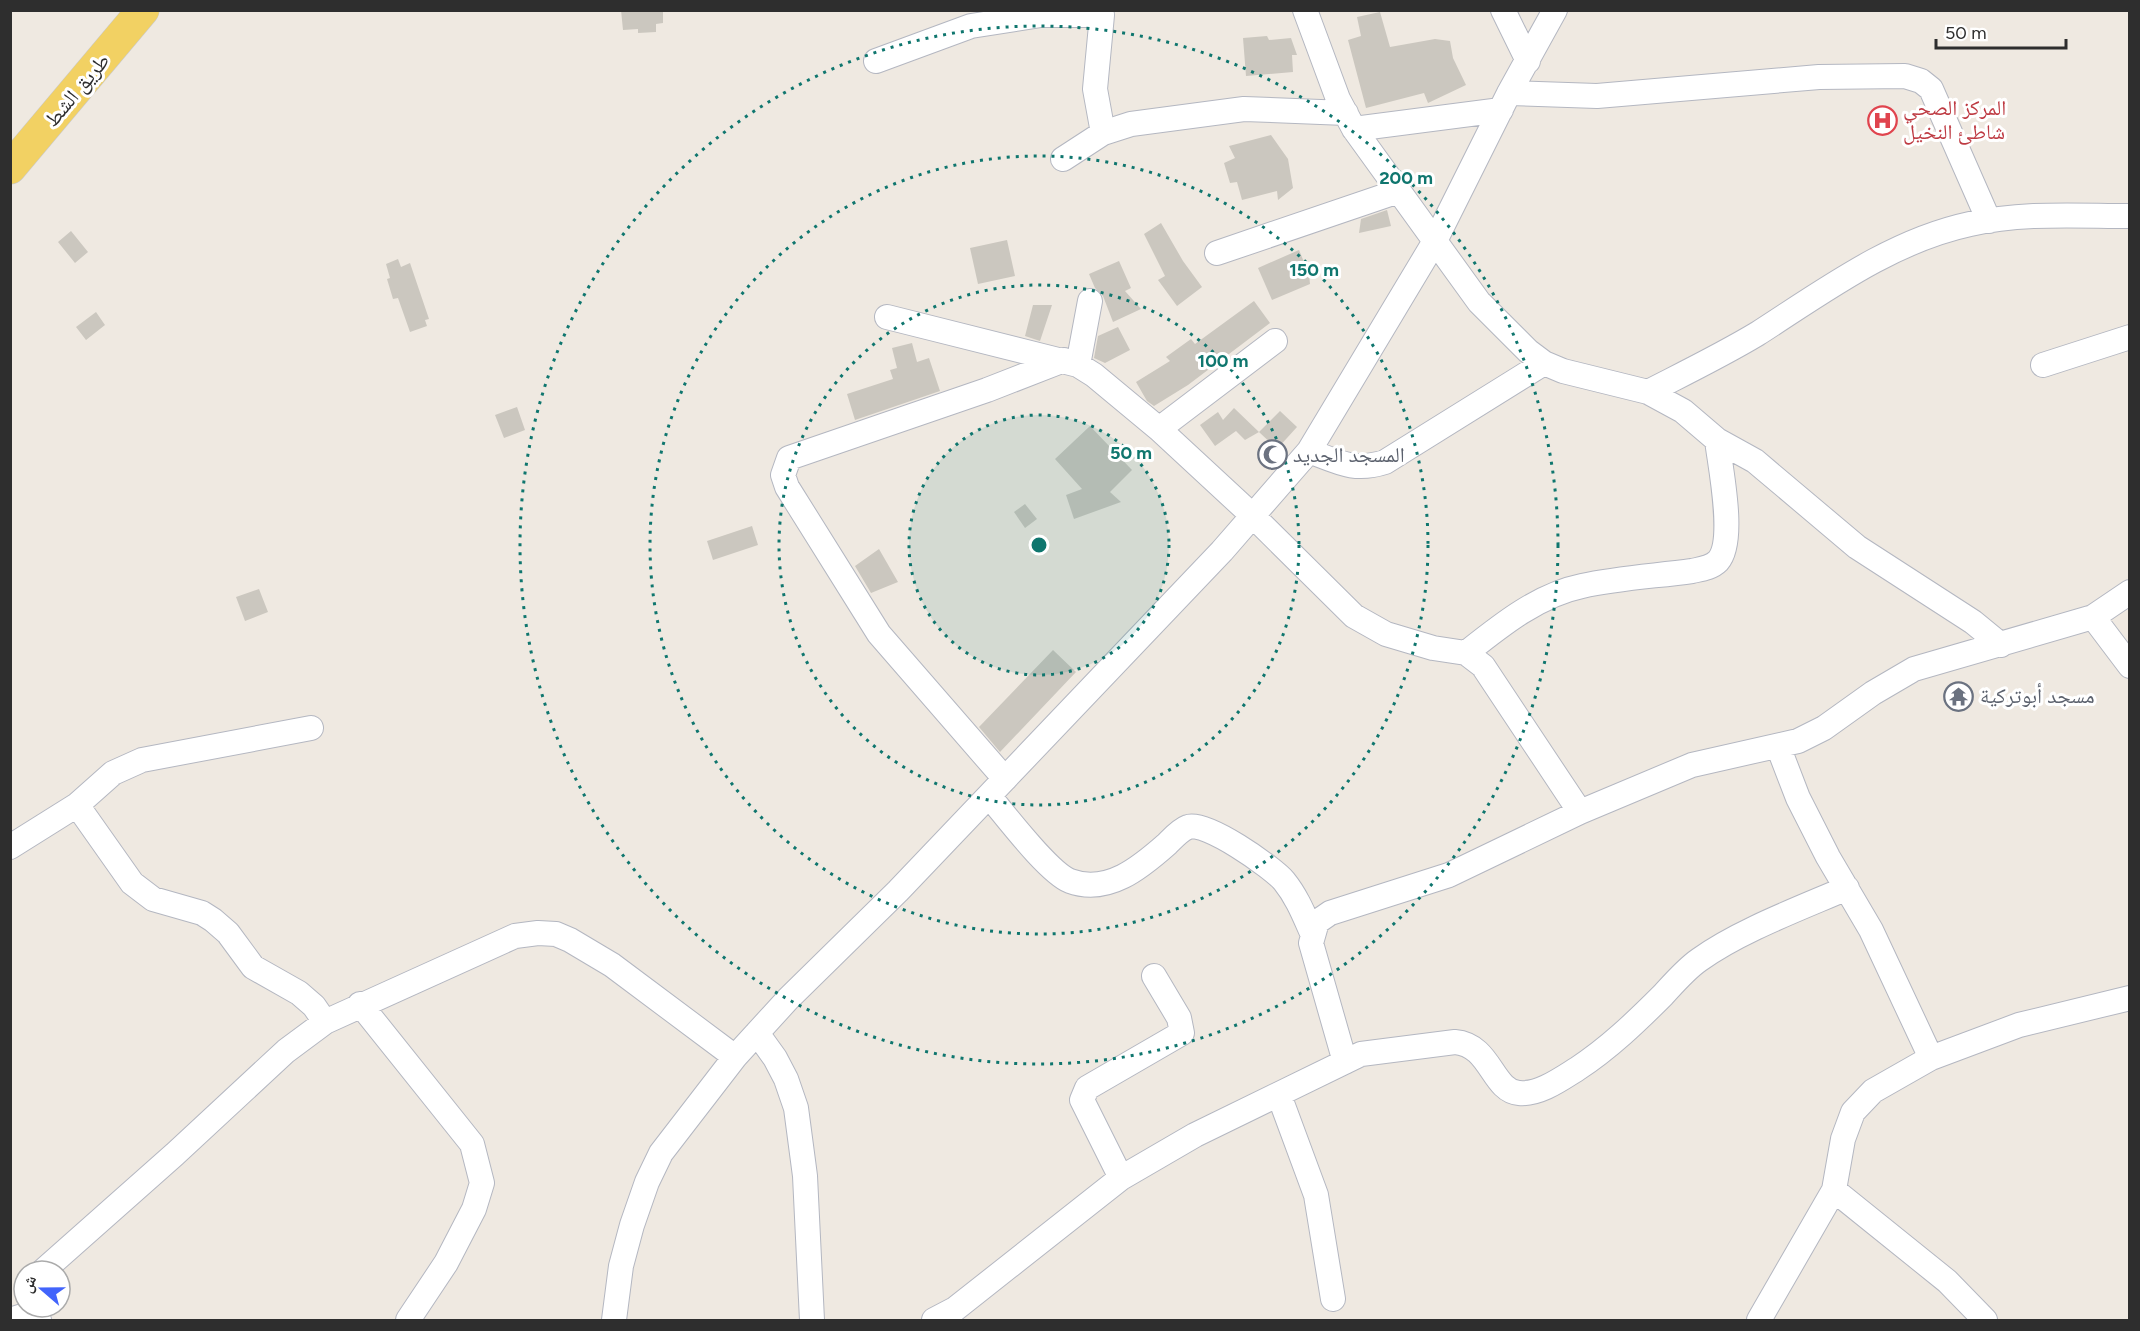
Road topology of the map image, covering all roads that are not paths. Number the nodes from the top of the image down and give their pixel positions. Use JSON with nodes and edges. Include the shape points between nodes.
{"nodes":[{"id":1,"x":143,"y":10,"type":"edge"},
{"id":2,"x":1305,"y":10,"type":"edge"},
{"id":3,"x":1503,"y":10,"type":"edge"},
{"id":4,"x":1555,"y":10,"type":"edge"},
{"id":5,"x":876,"y":61,"type":"dead end"},
{"id":6,"x":1528,"y":61,"type":"junction"},
{"id":7,"x":1505,"y":102,"type":"junction"},
{"id":8,"x":1350,"y":121,"type":"junction"},
{"id":9,"x":1103,"y":133,"type":"junction"},
{"id":10,"x":1063,"y":159,"type":"dead end"},
{"id":11,"x":10,"y":168,"type":"edge"},
{"id":12,"x":1399,"y":191,"type":"junction"},
{"id":13,"x":2130,"y":216,"type":"edge"},
{"id":14,"x":1989,"y":221,"type":"junction"},
{"id":15,"x":1435,"y":241,"type":"junction"},
{"id":16,"x":1217,"y":253,"type":"dead end"},
{"id":17,"x":1090,"y":301,"type":"dead end"},
{"id":18,"x":886,"y":317,"type":"dead end"},
{"id":19,"x":2130,"y":337,"type":"edge"},
{"id":20,"x":1275,"y":341,"type":"dead end"},
{"id":21,"x":1071,"y":362,"type":"junction"},
{"id":22,"x":1544,"y":363,"type":"junction"},
{"id":23,"x":2043,"y":365,"type":"dead end"},
{"id":24,"x":1648,"y":392,"type":"junction"},
{"id":25,"x":1159,"y":429,"type":"junction"},
{"id":26,"x":1717,"y":440,"type":"junction"},
{"id":27,"x":1309,"y":451,"type":"junction"},
{"id":28,"x":1253,"y":516,"type":"junction"},
{"id":29,"x":2130,"y":592,"type":"edge"},
{"id":30,"x":2093,"y":617,"type":"junction"},
{"id":31,"x":2001,"y":645,"type":"junction"},
{"id":32,"x":1466,"y":653,"type":"junction"},
{"id":33,"x":2130,"y":666,"type":"edge"},
{"id":34,"x":311,"y":728,"type":"dead end"},
{"id":35,"x":1778,"y":746,"type":"junction"},
{"id":36,"x":997,"y":787,"type":"junction"},
{"id":37,"x":77,"y":805,"type":"junction"},
{"id":38,"x":1580,"y":812,"type":"junction"},
{"id":39,"x":10,"y":848,"type":"edge"},
{"id":40,"x":1847,"y":888,"type":"junction"},
{"id":41,"x":1312,"y":933,"type":"junction"},
{"id":42,"x":1154,"y":976,"type":"dead end"},
{"id":43,"x":2130,"y":998,"type":"edge"},
{"id":44,"x":360,"y":1004,"type":"junction"},
{"id":45,"x":325,"y":1022,"type":"junction"},
{"id":46,"x":757,"y":1032,"type":"junction"},
{"id":47,"x":735,"y":1057,"type":"junction"},
{"id":48,"x":1931,"y":1058,"type":"junction"},
{"id":49,"x":1345,"y":1062,"type":"junction"},
{"id":50,"x":1279,"y":1095,"type":"junction"},
{"id":51,"x":1121,"y":1178,"type":"junction"},
{"id":52,"x":1834,"y":1190,"type":"junction"},
{"id":53,"x":56,"y":1259,"type":"edge"},
{"id":54,"x":1334,"y":1299,"type":"dead end"},
{"id":55,"x":408,"y":1320,"type":"edge"},
{"id":56,"x":614,"y":1320,"type":"edge"},
{"id":57,"x":812,"y":1320,"type":"edge"},
{"id":58,"x":934,"y":1320,"type":"edge"},
{"id":59,"x":1759,"y":1320,"type":"edge"},
{"id":60,"x":1985,"y":1320,"type":"edge"}],
"edges":[{"from":1,"to":11,"type":"main road","name":"طريق الشط"},
{"from":2,"to":8,"type":"street"},
{"from":3,"to":6,"type":"street"},
{"from":4,"to":6,"type":"street"},
{"from":5,"to":9,"type":"street","via":[[971,26],[1041,15],[1102,15],[1095,89]]},
{"from":6,"to":7,"type":"street"},
{"from":7,"to":8,"type":"street"},
{"from":7,"to":14,"type":"street","via":[[1819,77],[1905,76],[1931,89]]},
{"from":7,"to":15,"type":"street"},
{"from":8,"to":9,"type":"street","via":[[1244,109],[1131,124]]},
{"from":8,"to":12,"type":"street"},
{"from":9,"to":10,"type":"street"},
{"from":12,"to":15,"type":"street"},
{"from":12,"to":16,"type":"street"},
{"from":13,"to":14,"type":"street"},
{"from":14,"to":24,"type":"street","via":[[1927,237],[1873,262],[1755,334]]},
{"from":15,"to":22,"type":"street","via":[[1479,302]]},
{"from":15,"to":27,"type":"street"},
{"from":17,"to":21,"type":"street"},
{"from":18,"to":21,"type":"street"},
{"from":19,"to":23,"type":"street"},
{"from":20,"to":25,"type":"street"},
{"from":21,"to":25,"type":"street","via":[[1094,375]]},
{"from":21,"to":36,"type":"street","via":[[789,458],[783,475],[879,633]]},
{"from":22,"to":24,"type":"street"},
{"from":22,"to":27,"type":"street","via":[[1385,462],[1352,468]]},
{"from":24,"to":26,"type":"street","via":[[1683,411]]},
{"from":25,"to":28,"type":"street"},
{"from":26,"to":31,"type":"street","via":[[1755,461],[1857,547],[1974,621]]},
{"from":26,"to":32,"type":"street","via":[[1726,521],[1719,560],[1710,567],[1692,571],[1580,586],[1531,607]]},
{"from":27,"to":28,"type":"street"},
{"from":28,"to":32,"type":"street","via":[[1354,616],[1371,627],[1433,648]]},
{"from":28,"to":36,"type":"street"},
{"from":29,"to":30,"type":"street"},
{"from":30,"to":31,"type":"street"},
{"from":30,"to":33,"type":"street"},
{"from":31,"to":35,"type":"street","via":[[1914,669],[1824,728]]},
{"from":32,"to":38,"type":"street","via":[[1483,666]]},
{"from":34,"to":37,"type":"street","via":[[142,760],[112,773]]},
{"from":35,"to":38,"type":"street","via":[[1692,765]]},
{"from":35,"to":40,"type":"street","via":[[1798,798]]},
{"from":36,"to":41,"type":"street","via":[[1048,863],[1068,880],[1105,882],[1123,877],[1139,868],[1184,828],[1200,826],[1283,879]]},
{"from":36,"to":46,"type":"street"},
{"from":37,"to":39,"type":"street"},
{"from":37,"to":45,"type":"street","via":[[132,883],[153,899],[213,920],[253,967],[299,993]]},
{"from":38,"to":41,"type":"street","via":[[1449,875],[1330,913],[1317,922]]},
{"from":40,"to":48,"type":"street"},
{"from":40,"to":49,"type":"street","via":[[1761,926],[1698,960],[1630,1028],[1555,1083],[1517,1094],[1506,1088],[1475,1047],[1466,1043],[1361,1054]]},
{"from":41,"to":49,"type":"street","via":[[1311,943]]},
{"from":42,"to":51,"type":"street","via":[[1179,1018],[1182,1033],[1087,1088],[1082,1100]]},
{"from":43,"to":48,"type":"street","via":[[2019,1025]]},
{"from":44,"to":45,"type":"street"},
{"from":44,"to":47,"type":"street","via":[[515,936],[556,934],[612,965]]},
{"from":44,"to":55,"type":"street","via":[[472,1143],[482,1183],[474,1209],[446,1263]]},
{"from":45,"to":53,"type":"street","via":[[286,1051]]},
{"from":46,"to":47,"type":"street"},
{"from":46,"to":57,"type":"street","via":[[786,1079],[795,1108],[805,1176]]},
{"from":47,"to":56,"type":"street","via":[[661,1153],[647,1182],[621,1266]]},
{"from":48,"to":52,"type":"street","via":[[1873,1091],[1853,1113],[1843,1139]]},
{"from":49,"to":50,"type":"street"},
{"from":50,"to":51,"type":"street","via":[[1195,1135]]},
{"from":50,"to":54,"type":"street","via":[[1316,1195]]},
{"from":51,"to":58,"type":"street","via":[[955,1309]]},
{"from":52,"to":59,"type":"street"},
{"from":52,"to":60,"type":"street","via":[[1947,1281]]}]}
